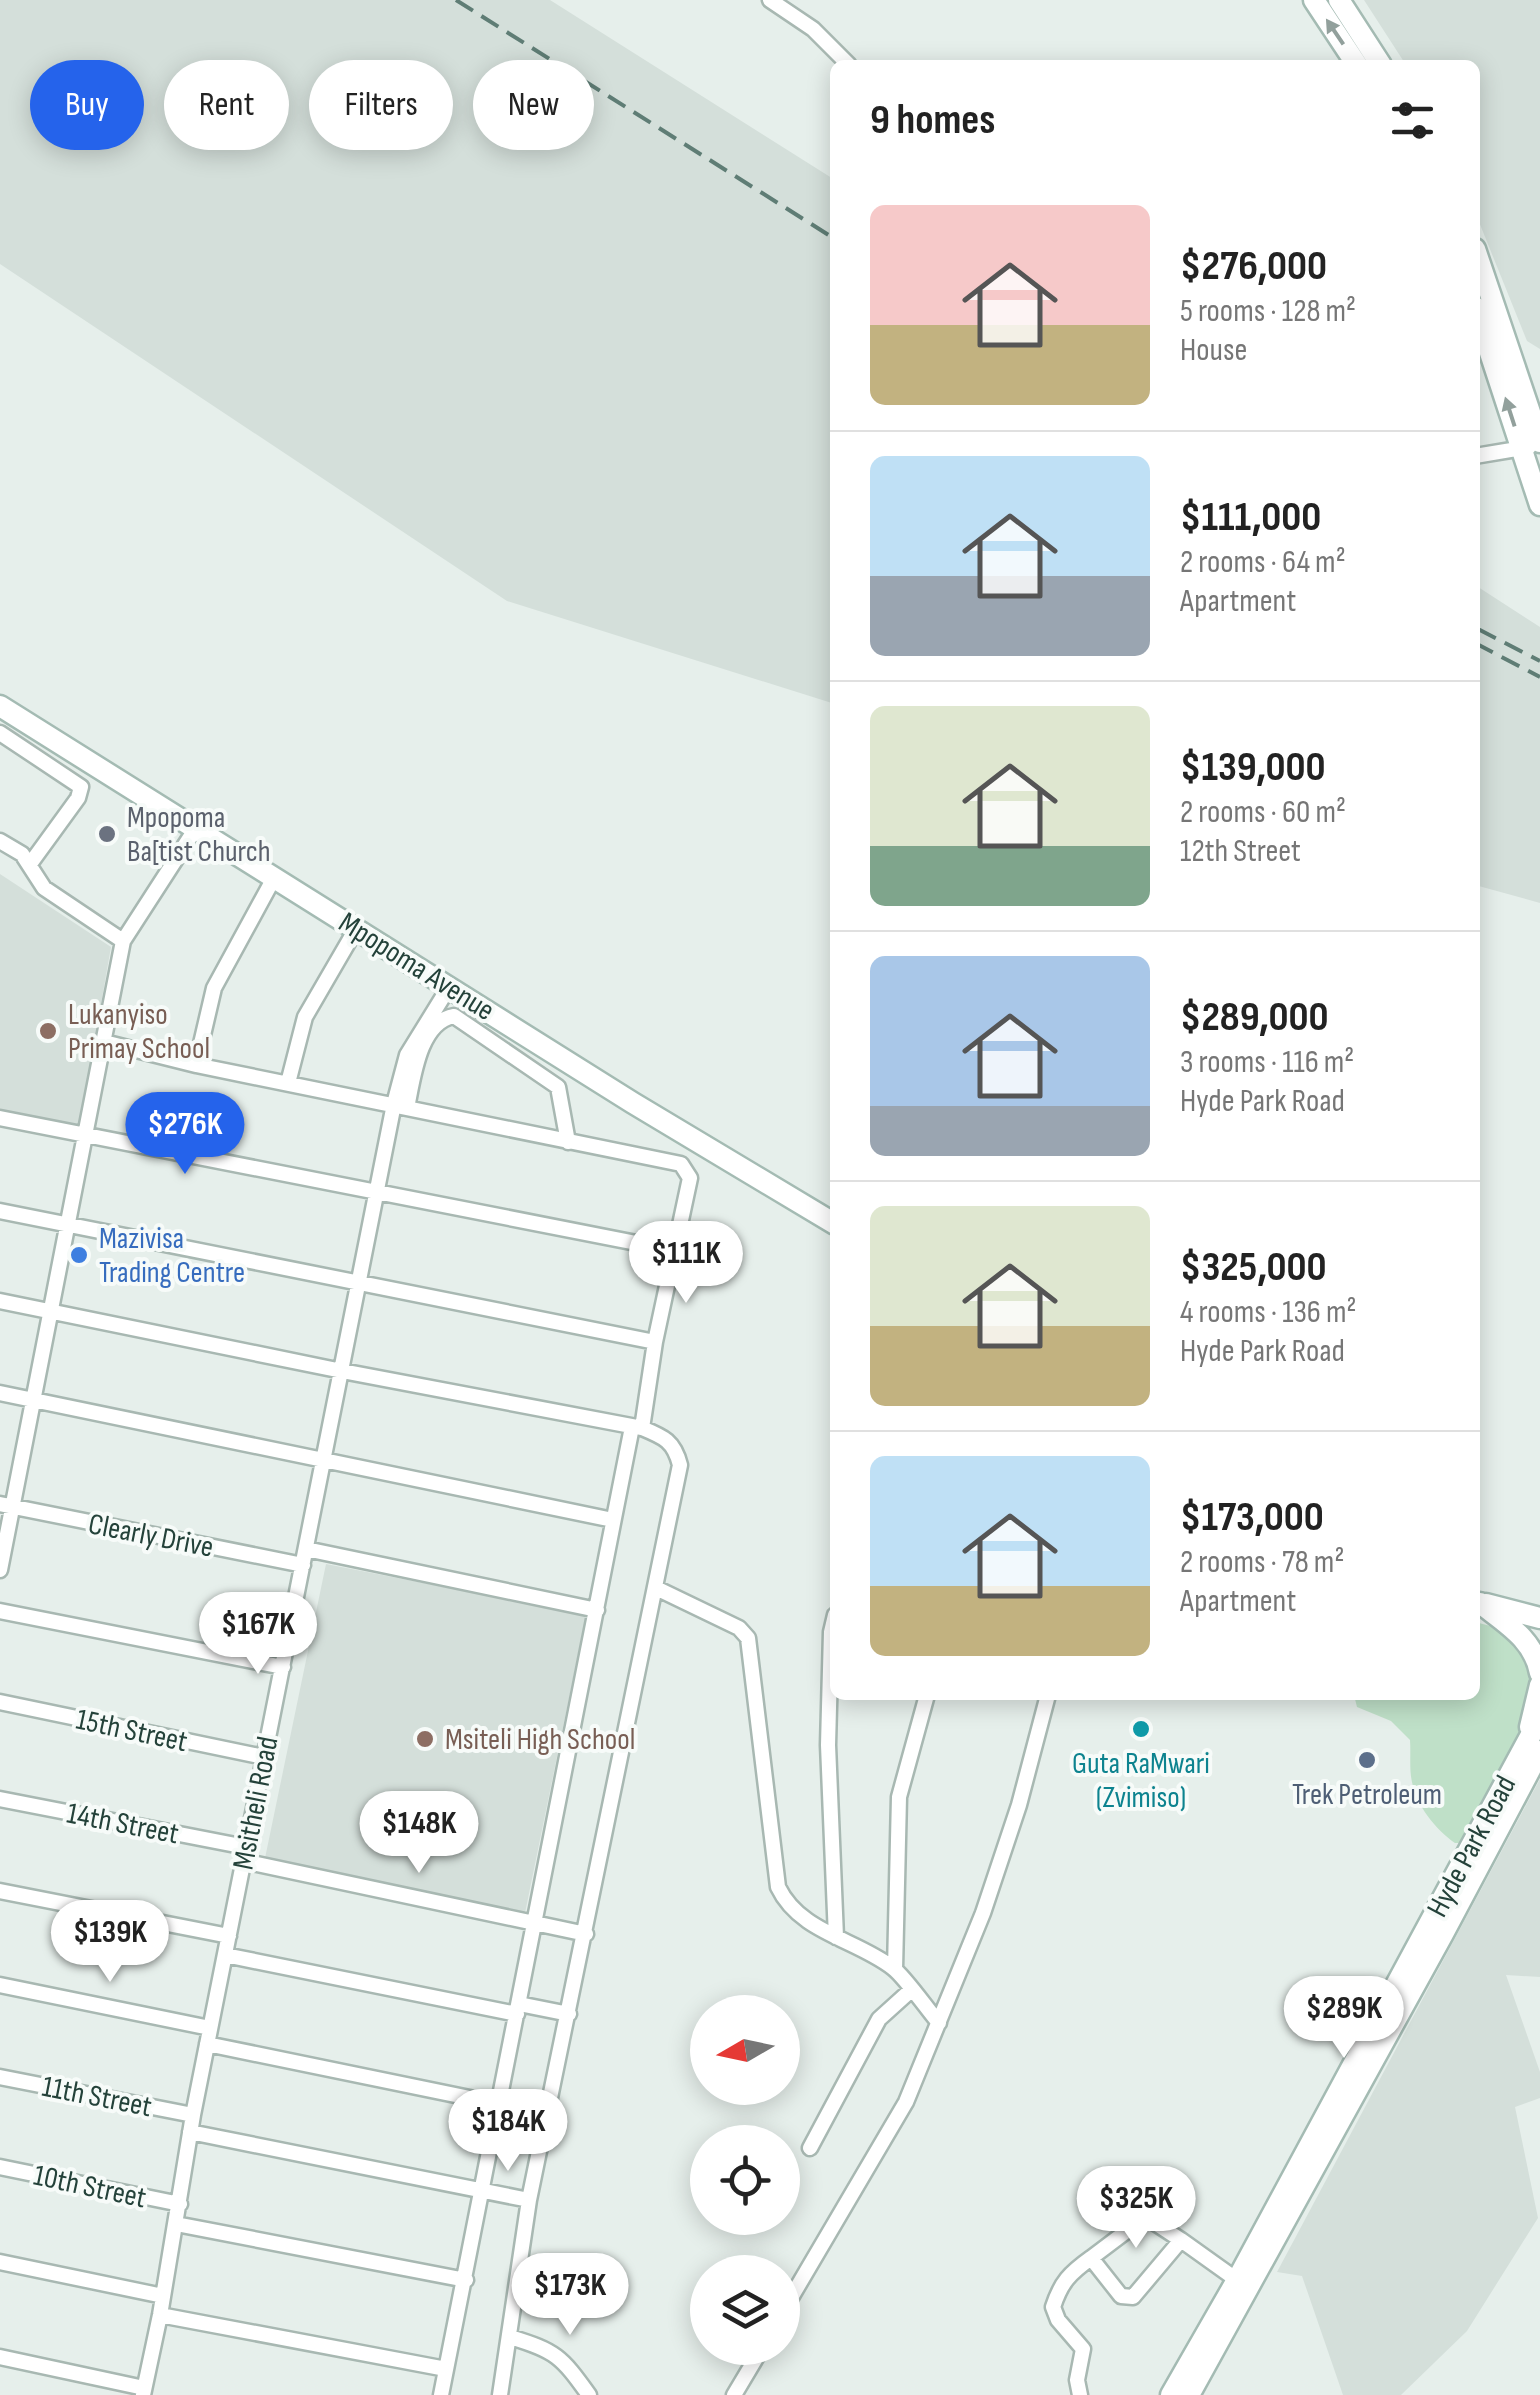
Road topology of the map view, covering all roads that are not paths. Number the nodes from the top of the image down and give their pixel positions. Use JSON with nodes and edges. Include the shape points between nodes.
{"nodes":[{"id":1,"x":770,"y":0,"type":"edge"},
{"id":2,"x":1314,"y":0,"type":"edge"},
{"id":3,"x":1340,"y":0,"type":"edge"},
{"id":4,"x":843,"y":60,"type":"edge"},
{"id":5,"x":1354,"y":60,"type":"edge"},
{"id":6,"x":1378,"y":60,"type":"edge"},
{"id":7,"x":1480,"y":266,"type":"edge"},
{"id":8,"x":1480,"y":319,"type":"edge"},
{"id":9,"x":1534,"y":445,"type":"edge"},
{"id":10,"x":1480,"y":455,"type":"edge"},
{"id":11,"x":1540,"y":505,"type":"edge"},
{"id":12,"x":0,"y":706,"type":"edge"},
{"id":13,"x":0,"y":733,"type":"edge"},
{"id":14,"x":196,"y":828,"type":"junction"},
{"id":15,"x":0,"y":841,"type":"edge"},
{"id":16,"x":30,"y":864,"type":"junction"},
{"id":17,"x":275,"y":876,"type":"junction"},
{"id":18,"x":356,"y":929,"type":"junction"},
{"id":19,"x":123,"y":941,"type":"junction"},
{"id":20,"x":449,"y":987,"type":"junction"},
{"id":21,"x":104,"y":1042,"type":"junction"},
{"id":22,"x":196,"y":1065,"type":"junction"},
{"id":23,"x":288,"y":1083,"type":"junction"},
{"id":24,"x":400,"y":1106,"type":"junction"},
{"id":25,"x":0,"y":1118,"type":"edge"},
{"id":26,"x":84,"y":1135,"type":"junction"},
{"id":27,"x":568,"y":1142,"type":"junction"},
{"id":28,"x":378,"y":1192,"type":"junction"},
{"id":29,"x":0,"y":1211,"type":"edge"},
{"id":30,"x":830,"y":1221,"type":"edge"},
{"id":31,"x":68,"y":1224,"type":"junction"},
{"id":32,"x":677,"y":1250,"type":"junction"},
{"id":33,"x":360,"y":1281,"type":"junction"},
{"id":34,"x":0,"y":1301,"type":"edge"},
{"id":35,"x":50,"y":1310,"type":"junction"},
{"id":36,"x":655,"y":1342,"type":"junction"},
{"id":37,"x":342,"y":1371,"type":"junction"},
{"id":38,"x":0,"y":1393,"type":"edge"},
{"id":39,"x":32,"y":1399,"type":"junction"},
{"id":40,"x":637,"y":1428,"type":"junction"},
{"id":41,"x":324,"y":1459,"type":"junction"},
{"id":42,"x":6,"y":1505,"type":"edge"},
{"id":43,"x":613,"y":1520,"type":"junction"},
{"id":44,"x":306,"y":1549,"type":"junction"},
{"id":45,"x":303,"y":1565,"type":"junction"},
{"id":46,"x":0,"y":1570,"type":"edge"},
{"id":47,"x":656,"y":1588,"type":"junction"},
{"id":48,"x":1480,"y":1602,"type":"edge"},
{"id":49,"x":1480,"y":1603,"type":"edge"},
{"id":50,"x":1540,"y":1603,"type":"edge"},
{"id":51,"x":1480,"y":1604,"type":"edge"},
{"id":52,"x":596,"y":1610,"type":"junction"},
{"id":53,"x":0,"y":1611,"type":"edge"},
{"id":54,"x":1540,"y":1618,"type":"edge"},
{"id":55,"x":830,"y":1632,"type":"edge"},
{"id":56,"x":283,"y":1667,"type":"junction"},
{"id":57,"x":1540,"y":1673,"type":"edge"},
{"id":58,"x":1540,"y":1684,"type":"edge"},
{"id":59,"x":927,"y":1700,"type":"edge"},
{"id":60,"x":1047,"y":1700,"type":"edge"},
{"id":61,"x":0,"y":1702,"type":"edge"},
{"id":62,"x":1540,"y":1718,"type":"edge"},
{"id":63,"x":1533,"y":1748,"type":"edge"},
{"id":64,"x":264,"y":1758,"type":"junction"},
{"id":65,"x":0,"y":1799,"type":"edge"},
{"id":66,"x":245,"y":1854,"type":"junction"},
{"id":67,"x":0,"y":1891,"type":"edge"},
{"id":68,"x":535,"y":1923,"type":"junction"},
{"id":69,"x":586,"y":1934,"type":"junction"},
{"id":70,"x":229,"y":1936,"type":"junction"},
{"id":71,"x":836,"y":1937,"type":"junction"},
{"id":72,"x":225,"y":1954,"type":"junction"},
{"id":73,"x":895,"y":1969,"type":"junction"},
{"id":74,"x":0,"y":1984,"type":"edge"},
{"id":75,"x":910,"y":1990,"type":"junction"},
{"id":76,"x":518,"y":2009,"type":"junction"},
{"id":77,"x":569,"y":2014,"type":"junction"},
{"id":78,"x":939,"y":2023,"type":"junction"},
{"id":79,"x":210,"y":2028,"type":"junction"},
{"id":80,"x":208,"y":2044,"type":"junction"},
{"id":81,"x":0,"y":2077,"type":"edge"},
{"id":82,"x":498,"y":2110,"type":"junction"},
{"id":83,"x":193,"y":2115,"type":"junction"},
{"id":84,"x":544,"y":2126,"type":"junction"},
{"id":85,"x":190,"y":2132,"type":"junction"},
{"id":86,"x":810,"y":2148,"type":"dead end"},
{"id":87,"x":0,"y":2167,"type":"edge"},
{"id":88,"x":483,"y":2192,"type":"junction"},
{"id":89,"x":528,"y":2200,"type":"junction"},
{"id":90,"x":180,"y":2204,"type":"junction"},
{"id":91,"x":176,"y":2224,"type":"junction"},
{"id":92,"x":1181,"y":2240,"type":"junction"},
{"id":93,"x":1091,"y":2258,"type":"junction"},
{"id":94,"x":0,"y":2262,"type":"edge"},
{"id":95,"x":466,"y":2280,"type":"junction"},
{"id":96,"x":1237,"y":2280,"type":"junction"},
{"id":97,"x":800,"y":2283,"type":"edge"},
{"id":98,"x":163,"y":2296,"type":"junction"},
{"id":99,"x":160,"y":2315,"type":"junction"},
{"id":100,"x":510,"y":2337,"type":"junction"},
{"id":101,"x":0,"y":2357,"type":"edge"},
{"id":102,"x":752,"y":2365,"type":"edge"},
{"id":103,"x":446,"y":2369,"type":"junction"},
{"id":104,"x":144,"y":2391,"type":"edge"},
{"id":105,"x":441,"y":2395,"type":"edge"},
{"id":106,"x":500,"y":2395,"type":"edge"},
{"id":107,"x":589,"y":2395,"type":"edge"},
{"id":108,"x":734,"y":2395,"type":"edge"},
{"id":109,"x":1080,"y":2395,"type":"edge"},
{"id":110,"x":1171,"y":2395,"type":"edge"},
{"id":111,"x":1189,"y":2395,"type":"edge"}],
"edges":[{"from":1,"to":4,"type":"street"},
{"from":5,"to":2,"type":"street","one_way":true},
{"from":3,"to":6,"type":"street"},
{"from":7,"to":9,"type":"street"},
{"from":9,"to":8,"type":"street","one_way":true},
{"from":9,"to":10,"type":"street"},
{"from":9,"to":11,"type":"street"},
{"from":12,"to":14,"type":"street","name":"Mpopoma Avenue"},
{"from":13,"to":16,"type":"street","via":[[81,787]]},
{"from":14,"to":17,"type":"street","name":"Mpopoma Avenue"},
{"from":14,"to":19,"type":"street"},
{"from":15,"to":16,"type":"street"},
{"from":16,"to":19,"type":"street","via":[[44,888]]},
{"from":17,"to":18,"type":"street","name":"Mpopoma Avenue"},
{"from":17,"to":22,"type":"street","via":[[214,988]]},
{"from":18,"to":20,"type":"street","name":"Mpopoma Avenue"},
{"from":18,"to":23,"type":"street","via":[[304,1017]]},
{"from":19,"to":21,"type":"street"},
{"from":20,"to":24,"type":"street","name":"Msitheli Road","via":[[407,1055]]},
{"from":20,"to":30,"type":"street","name":"Mpopoma Avenue"},
{"from":21,"to":22,"type":"street"},
{"from":21,"to":26,"type":"street"},
{"from":22,"to":23,"type":"street"},
{"from":23,"to":24,"type":"street"},
{"from":24,"to":27,"type":"street"},
{"from":24,"to":27,"type":"street","via":[[420,1053],[441,1020],[454,1016],[558,1086]]},
{"from":24,"to":28,"type":"street","name":"Msitheli Road"},
{"from":25,"to":26,"type":"street"},
{"from":26,"to":28,"type":"street"},
{"from":26,"to":31,"type":"street"},
{"from":27,"to":32,"type":"street","via":[[681,1164],[690,1178]]},
{"from":28,"to":32,"type":"street"},
{"from":28,"to":33,"type":"street","name":"Msitheli Road"},
{"from":29,"to":31,"type":"street"},
{"from":31,"to":33,"type":"street"},
{"from":31,"to":35,"type":"street"},
{"from":32,"to":36,"type":"street"},
{"from":33,"to":36,"type":"street"},
{"from":33,"to":37,"type":"street","name":"Msitheli Road"},
{"from":34,"to":35,"type":"street"},
{"from":35,"to":37,"type":"street"},
{"from":35,"to":39,"type":"street"},
{"from":36,"to":40,"type":"street"},
{"from":37,"to":40,"type":"street"},
{"from":37,"to":41,"type":"street","name":"Msitheli Road"},
{"from":38,"to":39,"type":"street"},
{"from":39,"to":41,"type":"street"},
{"from":39,"to":42,"type":"street"},
{"from":40,"to":43,"type":"street"},
{"from":40,"to":47,"type":"street","via":[[667,1438],[680,1464]]},
{"from":41,"to":43,"type":"street"},
{"from":41,"to":44,"type":"street","name":"Msitheli Road"},
{"from":42,"to":45,"type":"street","name":"Clearly Drive"},
{"from":42,"to":46,"type":"street"},
{"from":43,"to":52,"type":"street"},
{"from":44,"to":45,"type":"street","name":"Msitheli Road"},
{"from":44,"to":52,"type":"street"},
{"from":45,"to":56,"type":"street","name":"Msitheli Road"},
{"from":47,"to":69,"type":"street"},
{"from":47,"to":71,"type":"street","via":[[748,1638],[778,1887],[799,1915]]},
{"from":48,"to":50,"type":"street"},
{"from":49,"to":54,"type":"street"},
{"from":51,"to":57,"type":"street","via":[[1526,1640]]},
{"from":52,"to":68,"type":"street"},
{"from":53,"to":56,"type":"street"},
{"from":55,"to":71,"type":"street"},
{"from":56,"to":64,"type":"street","name":"Msitheli Road"},
{"from":58,"to":63,"type":"street"},
{"from":59,"to":73,"type":"street","via":[[899,1797]]},
{"from":60,"to":78,"type":"street","via":[[1013,1823]]},
{"from":61,"to":64,"type":"street","name":"15th Street"},
{"from":62,"to":63,"type":"street","name":"Hyde Park Road"},
{"from":63,"to":96,"type":"street","name":"Hyde Park Road"},
{"from":63,"to":111,"type":"street","name":"Hyde Park Road","via":[[1443,1934]]},
{"from":64,"to":66,"type":"street","name":"Msitheli Road"},
{"from":65,"to":66,"type":"street","name":"14th Street"},
{"from":66,"to":68,"type":"street","name":"14th Street"},
{"from":66,"to":70,"type":"street","name":"Msitheli Road"},
{"from":67,"to":70,"type":"street"},
{"from":68,"to":69,"type":"street","name":"14th Street"},
{"from":68,"to":76,"type":"street"},
{"from":69,"to":77,"type":"street"},
{"from":70,"to":72,"type":"street","name":"Msitheli Road"},
{"from":71,"to":73,"type":"street"},
{"from":72,"to":76,"type":"street"},
{"from":72,"to":79,"type":"street","name":"Msitheli Road"},
{"from":73,"to":75,"type":"street"},
{"from":74,"to":79,"type":"street"},
{"from":75,"to":78,"type":"street"},
{"from":75,"to":86,"type":"street","via":[[879,2019]]},
{"from":76,"to":77,"type":"street"},
{"from":76,"to":82,"type":"street"},
{"from":77,"to":84,"type":"street"},
{"from":78,"to":97,"type":"street","via":[[906,2102]]},
{"from":79,"to":80,"type":"street","name":"Msitheli Road"},
{"from":80,"to":82,"type":"street"},
{"from":80,"to":83,"type":"street","name":"Msitheli Road"},
{"from":81,"to":83,"type":"street","name":"11th Street"},
{"from":82,"to":84,"type":"street"},
{"from":82,"to":88,"type":"street"},
{"from":83,"to":85,"type":"street","name":"Msitheli Road"},
{"from":84,"to":89,"type":"street"},
{"from":85,"to":88,"type":"street"},
{"from":85,"to":90,"type":"street","name":"Msitheli Road"},
{"from":87,"to":90,"type":"street","name":"10th Street"},
{"from":88,"to":89,"type":"street"},
{"from":88,"to":95,"type":"street"},
{"from":89,"to":100,"type":"street"},
{"from":90,"to":91,"type":"street","name":"Msitheli Road"},
{"from":91,"to":95,"type":"street"},
{"from":91,"to":98,"type":"street","name":"Msitheli Road"},
{"from":92,"to":93,"type":"street","via":[[1152,2221],[1140,2221]]},
{"from":92,"to":93,"type":"street","via":[[1133,2298],[1121,2296]]},
{"from":92,"to":96,"type":"street"},
{"from":93,"to":109,"type":"street","via":[[1064,2279],[1053,2307],[1083,2349]]},
{"from":94,"to":98,"type":"street"},
{"from":95,"to":103,"type":"street"},
{"from":96,"to":110,"type":"street","name":"Hyde Park Road"},
{"from":98,"to":99,"type":"street","name":"Msitheli Road"},
{"from":99,"to":103,"type":"street"},
{"from":99,"to":104,"type":"street","name":"Msitheli Road"},
{"from":100,"to":106,"type":"street"},
{"from":100,"to":107,"type":"street","via":[[564,2361]]},
{"from":101,"to":104,"type":"street"},
{"from":102,"to":108,"type":"street"},
{"from":103,"to":105,"type":"street"}]}
